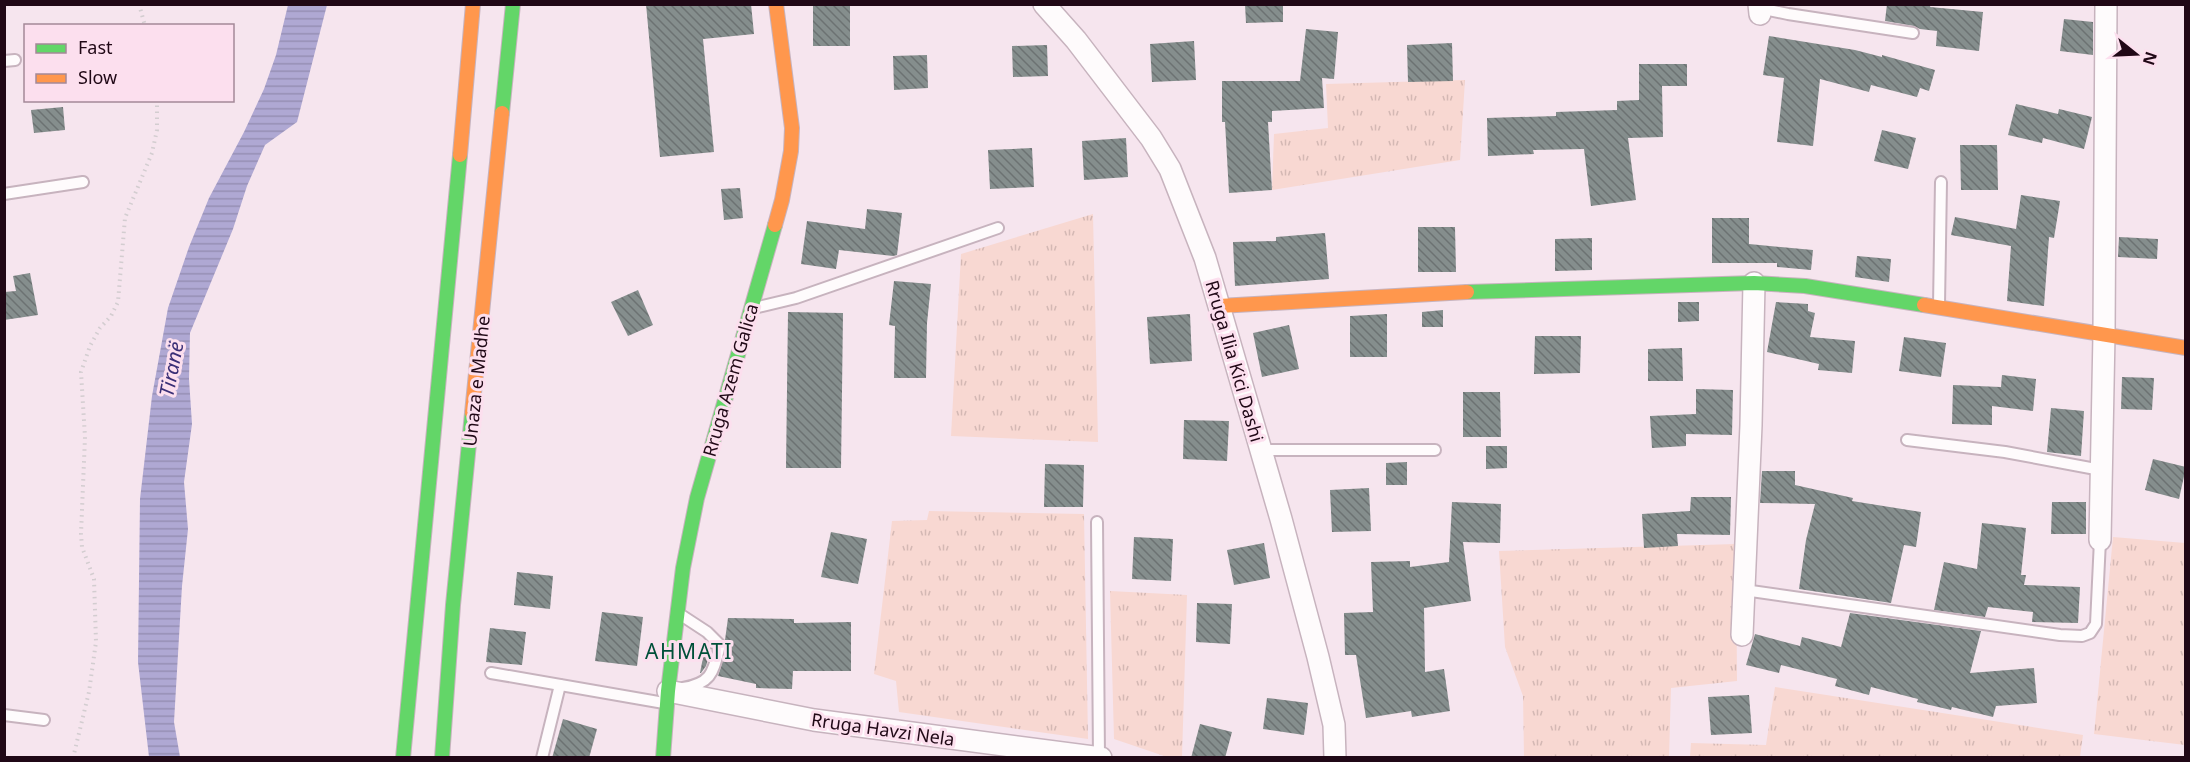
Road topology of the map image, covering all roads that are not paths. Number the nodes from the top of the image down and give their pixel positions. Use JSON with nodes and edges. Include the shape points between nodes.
{"nodes":[{"id":1,"x":473,"y":4,"type":"edge"},
{"id":2,"x":513,"y":4,"type":"edge"},
{"id":3,"x":776,"y":4,"type":"edge"},
{"id":4,"x":1044,"y":4,"type":"edge"},
{"id":5,"x":2106,"y":4,"type":"edge"},
{"id":6,"x":1759,"y":9,"type":"edge"},
{"id":7,"x":1913,"y":33,"type":"dead end"},
{"id":8,"x":83,"y":182,"type":"dead end"},
{"id":9,"x":1941,"y":182,"type":"dead end"},
{"id":10,"x":4,"y":194,"type":"edge"},
{"id":11,"x":999,"y":228,"type":"dead end"},
{"id":12,"x":1754,"y":283,"type":"junction"},
{"id":13,"x":1219,"y":306,"type":"junction"},
{"id":14,"x":752,"y":308,"type":"junction"},
{"id":15,"x":1939,"y":308,"type":"junction"},
{"id":16,"x":2104,"y":334,"type":"junction"},
{"id":17,"x":2186,"y":348,"type":"edge"},
{"id":18,"x":1907,"y":440,"type":"dead end"},
{"id":19,"x":1261,"y":450,"type":"junction"},
{"id":20,"x":1434,"y":450,"type":"dead end"},
{"id":21,"x":2101,"y":470,"type":"junction"},
{"id":22,"x":1097,"y":522,"type":"dead end"},
{"id":23,"x":2100,"y":540,"type":"joint"},
{"id":24,"x":1744,"y":590,"type":"junction"},
{"id":25,"x":677,"y":612,"type":"junction"},
{"id":26,"x":1742,"y":635,"type":"dead end"},
{"id":27,"x":491,"y":673,"type":"dead end"},
{"id":28,"x":560,"y":685,"type":"junction"},
{"id":29,"x":668,"y":697,"type":"junction"},
{"id":30,"x":4,"y":715,"type":"edge"},
{"id":31,"x":44,"y":720,"type":"dead end"},
{"id":32,"x":1100,"y":757,"type":"edge"},
{"id":33,"x":403,"y":758,"type":"edge"},
{"id":34,"x":442,"y":758,"type":"edge"},
{"id":35,"x":542,"y":758,"type":"edge"},
{"id":36,"x":663,"y":758,"type":"edge"},
{"id":37,"x":1335,"y":758,"type":"edge"}],
"edges":[{"from":1,"to":33,"type":"main road","name":"Unaza e Madhe"},
{"from":2,"to":34,"type":"main road","name":"Unaza e Madhe","via":[[453,605]]},
{"from":3,"to":14,"type":"main road","name":"Rruga Azem Galica","via":[[789,96],[791,151],[782,200]]},
{"from":4,"to":13,"type":"street","name":"Rruga Ilia Kici Dashi","via":[[1151,138],[1170,169]]},
{"from":5,"to":16,"type":"street"},
{"from":6,"to":7,"type":"lane"},
{"from":8,"to":10,"type":"lane"},
{"from":9,"to":15,"type":"lane"},
{"from":11,"to":14,"type":"lane","via":[[796,298]]},
{"from":12,"to":13,"type":"main road","via":[[1495,291]]},
{"from":12,"to":15,"type":"main road","via":[[1805,286]]},
{"from":12,"to":24,"type":"street"},
{"from":13,"to":19,"type":"street","name":"Rruga Ilia Kici Dashi"},
{"from":14,"to":25,"type":"main road","name":"Rruga Azem Galica","via":[[697,498]]},
{"from":15,"to":16,"type":"main road"},
{"from":16,"to":17,"type":"main road"},
{"from":16,"to":21,"type":"street"},
{"from":18,"to":21,"type":"lane","via":[[2006,452]]},
{"from":19,"to":20,"type":"lane"},
{"from":19,"to":37,"type":"street","name":"Rruga Ilia Kici Dashi","via":[[1318,657],[1334,725]]},
{"from":21,"to":23,"type":"street"},
{"from":22,"to":32,"type":"lane","name":"Rruga Havzi Nela"},
{"from":23,"to":24,"type":"lane","via":[[2096,624],[2082,636]]},
{"from":24,"to":26,"type":"street"},
{"from":25,"to":29,"type":"main road","name":"Rruga Azem Galica"},
{"from":25,"to":29,"type":"lane","via":[[720,645],[712,675],[699,686]]},
{"from":27,"to":28,"type":"lane"},
{"from":28,"to":29,"type":"lane"},
{"from":28,"to":35,"type":"lane"},
{"from":29,"to":32,"type":"street","name":"Rruga Havzi Nela"},
{"from":29,"to":36,"type":"main road","name":"Rruga Azem Galica"},
{"from":30,"to":31,"type":"lane"}]}
